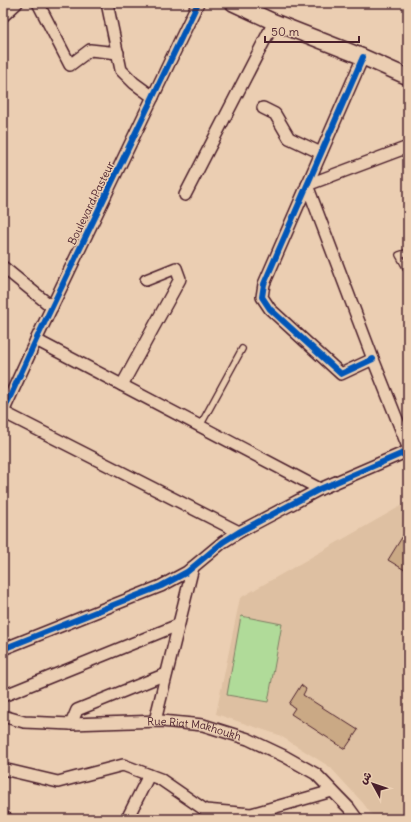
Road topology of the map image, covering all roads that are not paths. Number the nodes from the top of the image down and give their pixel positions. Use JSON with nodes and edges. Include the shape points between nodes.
{"nodes":[{"id":1,"x":17,"y":3,"type":"edge"},
{"id":2,"x":38,"y":3,"type":"edge"},
{"id":3,"x":107,"y":3,"type":"edge"},
{"id":4,"x":198,"y":3,"type":"edge"},
{"id":5,"x":233,"y":3,"type":"edge"},
{"id":6,"x":3,"y":16,"type":"edge"},
{"id":7,"x":274,"y":22,"type":"junction"},
{"id":8,"x":118,"y":53,"type":"junction"},
{"id":9,"x":363,"y":57,"type":"junction"},
{"id":10,"x":408,"y":78,"type":"edge"},
{"id":11,"x":153,"y":97,"type":"junction"},
{"id":12,"x":263,"y":108,"type":"dead end"},
{"id":13,"x":408,"y":147,"type":"edge"},
{"id":14,"x":321,"y":153,"type":"junction"},
{"id":15,"x":307,"y":185,"type":"junction"},
{"id":16,"x":185,"y":195,"type":"dead end"},
{"id":17,"x":408,"y":252,"type":"edge"},
{"id":18,"x":3,"y":267,"type":"edge"},
{"id":19,"x":408,"y":271,"type":"edge"},
{"id":20,"x":146,"y":280,"type":"dead end"},
{"id":21,"x":52,"y":307,"type":"junction"},
{"id":22,"x":36,"y":340,"type":"junction"},
{"id":23,"x":242,"y":349,"type":"dead end"},
{"id":24,"x":373,"y":359,"type":"junction"},
{"id":25,"x":122,"y":385,"type":"junction"},
{"id":26,"x":3,"y":412,"type":"edge"},
{"id":27,"x":200,"y":426,"type":"junction"},
{"id":28,"x":408,"y":447,"type":"edge"},
{"id":29,"x":408,"y":451,"type":"edge"},
{"id":30,"x":320,"y":489,"type":"junction"},
{"id":31,"x":239,"y":532,"type":"junction"},
{"id":32,"x":193,"y":567,"type":"junction"},
{"id":33,"x":178,"y":625,"type":"junction"},
{"id":34,"x":3,"y":648,"type":"edge"},
{"id":35,"x":166,"y":674,"type":"junction"},
{"id":36,"x":3,"y":696,"type":"edge"},
{"id":37,"x":3,"y":716,"type":"edge"},
{"id":38,"x":155,"y":721,"type":"junction"},
{"id":39,"x":71,"y":724,"type":"junction"},
{"id":40,"x":3,"y":770,"type":"edge"},
{"id":41,"x":149,"y":775,"type":"junction"},
{"id":42,"x":332,"y":791,"type":"junction"},
{"id":43,"x":3,"y":817,"type":"edge"},
{"id":44,"x":6,"y":819,"type":"edge"},
{"id":45,"x":127,"y":819,"type":"edge"},
{"id":46,"x":357,"y":819,"type":"edge"}],
"edges":[{"from":1,"to":6,"type":"street"},
{"from":2,"to":8,"type":"street","via":[[70,65],[90,50]]},
{"from":3,"to":8,"type":"street"},
{"from":4,"to":11,"type":"street","name":"Boulevard Pasteur"},
{"from":5,"to":7,"type":"main road"},
{"from":7,"to":9,"type":"main road"},
{"from":7,"to":16,"type":"street"},
{"from":8,"to":11,"type":"street","via":[[121,70]]},
{"from":9,"to":10,"type":"main road"},
{"from":9,"to":14,"type":"street"},
{"from":11,"to":21,"type":"street","name":"Boulevard Pasteur"},
{"from":12,"to":14,"type":"street","via":[[275,114],[290,138]]},
{"from":13,"to":15,"type":"street"},
{"from":14,"to":15,"type":"street"},
{"from":15,"to":24,"type":"street"},
{"from":15,"to":24,"type":"street","via":[[264,284],[262,297],[270,310],[341,374]]},
{"from":17,"to":19,"type":"lane","via":[[399,255]]},
{"from":18,"to":21,"type":"street"},
{"from":20,"to":25,"type":"street","via":[[176,268],[180,279]]},
{"from":21,"to":22,"type":"street","name":"Boulevard Pasteur"},
{"from":22,"to":25,"type":"street"},
{"from":22,"to":26,"type":"street","name":"Boulevard Pasteur"},
{"from":23,"to":27,"type":"lane"},
{"from":24,"to":28,"type":"street"},
{"from":25,"to":27,"type":"street"},
{"from":26,"to":31,"type":"street"},
{"from":27,"to":30,"type":"street"},
{"from":29,"to":30,"type":"street"},
{"from":30,"to":31,"type":"street"},
{"from":31,"to":32,"type":"street"},
{"from":32,"to":33,"type":"street"},
{"from":32,"to":34,"type":"street","via":[[161,586]]},
{"from":33,"to":35,"type":"street"},
{"from":33,"to":36,"type":"street"},
{"from":35,"to":38,"type":"street"},
{"from":35,"to":39,"type":"street","via":[[77,710]]},
{"from":37,"to":39,"type":"street","name":"Rue Riat Makhoukh","via":[[24,722]]},
{"from":38,"to":39,"type":"street","name":"Rue Riat Makhoukh"},
{"from":38,"to":42,"type":"street","name":"Rue Riat Makhoukh","via":[[203,725],[248,739],[316,774]]},
{"from":40,"to":41,"type":"street","via":[[58,782],[123,765]]},
{"from":41,"to":42,"type":"street","via":[[160,779],[205,810],[251,814]]},
{"from":41,"to":45,"type":"street"},
{"from":42,"to":46,"type":"street","name":"Rue Riat Makhoukh"},
{"from":43,"to":44,"type":"street"}]}
